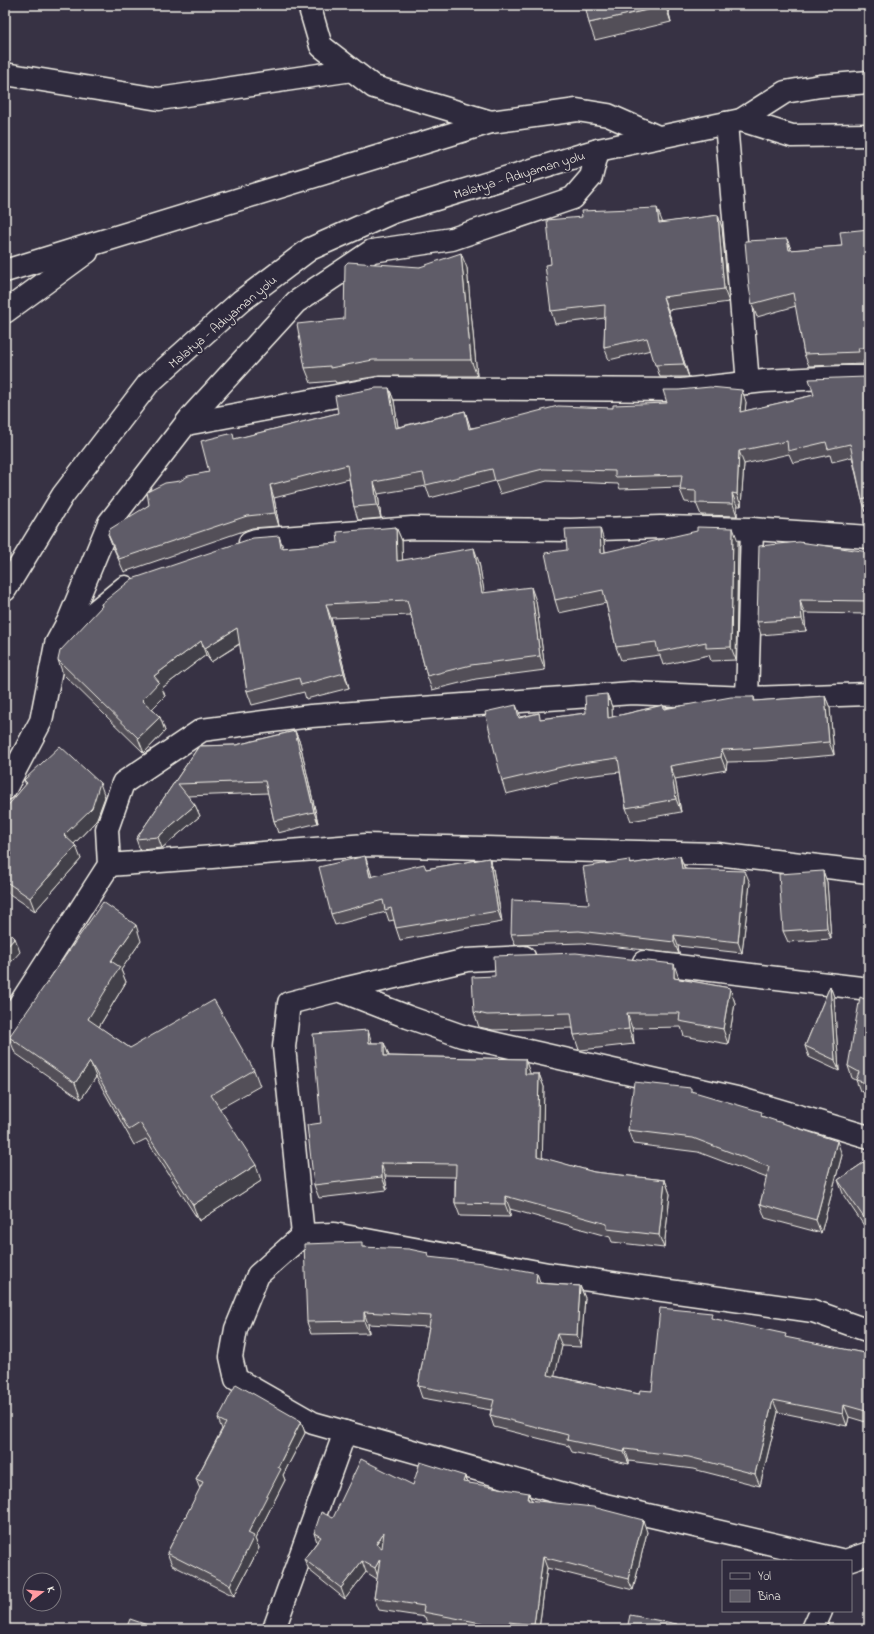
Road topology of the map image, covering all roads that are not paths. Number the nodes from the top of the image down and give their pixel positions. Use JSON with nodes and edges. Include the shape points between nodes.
{"nodes":[{"id":1,"x":309,"y":5,"type":"edge"},
{"id":2,"x":352,"y":70,"type":"junction"},
{"id":3,"x":5,"y":74,"type":"edge"},
{"id":4,"x":869,"y":82,"type":"edge"},
{"id":5,"x":491,"y":122,"type":"junction"},
{"id":6,"x":734,"y":122,"type":"junction"},
{"id":7,"x":869,"y":135,"type":"edge"},
{"id":8,"x":658,"y":137,"type":"junction"},
{"id":9,"x":598,"y":150,"type":"junction"},
{"id":10,"x":100,"y":242,"type":"junction"},
{"id":11,"x":5,"y":271,"type":"edge"},
{"id":12,"x":5,"y":312,"type":"edge"},
{"id":13,"x":869,"y":377,"type":"edge"},
{"id":14,"x":748,"y":383,"type":"junction"},
{"id":15,"x":186,"y":424,"type":"junction"},
{"id":16,"x":752,"y":529,"type":"junction"},
{"id":17,"x":869,"y":537,"type":"edge"},
{"id":18,"x":234,"y":548,"type":"edge"},
{"id":19,"x":145,"y":577,"type":"edge"},
{"id":20,"x":5,"y":590,"type":"edge"},
{"id":21,"x":56,"y":644,"type":"junction"},
{"id":22,"x":869,"y":694,"type":"edge"},
{"id":23,"x":747,"y":698,"type":"junction"},
{"id":24,"x":5,"y":788,"type":"edge"},
{"id":25,"x":109,"y":865,"type":"junction"},
{"id":26,"x":869,"y":872,"type":"edge"},
{"id":27,"x":544,"y":956,"type":"edge"},
{"id":28,"x":621,"y":960,"type":"edge"},
{"id":29,"x":869,"y":989,"type":"edge"},
{"id":30,"x":339,"y":990,"type":"junction"},
{"id":31,"x":5,"y":1027,"type":"edge"},
{"id":32,"x":869,"y":1137,"type":"edge"},
{"id":33,"x":303,"y":1235,"type":"junction"},
{"id":34,"x":869,"y":1331,"type":"edge"},
{"id":35,"x":345,"y":1432,"type":"junction"},
{"id":36,"x":869,"y":1552,"type":"edge"},
{"id":37,"x":842,"y":1560,"type":"edge"},
{"id":38,"x":849,"y":1560,"type":"edge"},
{"id":39,"x":821,"y":1612,"type":"edge"},
{"id":40,"x":277,"y":1628,"type":"edge"},
{"id":41,"x":813,"y":1629,"type":"edge"}],
"edges":[{"from":1,"to":2,"type":"street","via":[[321,46]]},
{"from":2,"to":3,"type":"street","via":[[158,99]]},
{"from":2,"to":5,"type":"street","via":[[374,87]]},
{"from":4,"to":6,"type":"street","via":[[785,92]]},
{"from":5,"to":8,"type":"street","via":[[578,110],[608,115]]},
{"from":5,"to":10,"type":"street"},
{"from":6,"to":7,"type":"street","via":[[792,136]]},
{"from":6,"to":8,"type":"street","name":"Malatya - Adıyaman yolu"},
{"from":6,"to":14,"type":"street"},
{"from":8,"to":9,"type":"street","name":"Malatya - Adıyaman yolu"},
{"from":9,"to":15,"type":"street","via":[[591,177],[573,198],[452,239],[372,251],[296,302]]},
{"from":9,"to":20,"type":"street","name":"Malatya - Adıyaman yolu","via":[[393,212],[310,249],[241,301],[148,384],[63,494]]},
{"from":10,"to":11,"type":"street"},
{"from":10,"to":12,"type":"street"},
{"from":13,"to":14,"type":"street"},
{"from":14,"to":15,"type":"street","via":[[682,390],[379,388]]},
{"from":15,"to":21,"type":"street","via":[[109,523],[69,620]]},
{"from":16,"to":17,"type":"street"},
{"from":16,"to":18,"type":"street","via":[[660,526],[571,530],[412,528],[256,540]]},
{"from":16,"to":23,"type":"street"},
{"from":19,"to":21,"type":"street","via":[[130,582]]},
{"from":21,"to":24,"type":"street","via":[[41,721]]},
{"from":22,"to":23,"type":"street"},
{"from":23,"to":25,"type":"street","via":[[632,693],[311,716],[202,730],[123,783],[107,829]]},
{"from":25,"to":26,"type":"street","via":[[366,845],[717,854]]},
{"from":25,"to":31,"type":"street"},
{"from":27,"to":30,"type":"street","via":[[467,960]]},
{"from":28,"to":29,"type":"street"},
{"from":30,"to":32,"type":"street","via":[[408,1018],[462,1036],[741,1099]]},
{"from":30,"to":33,"type":"street","via":[[288,1003],[284,1047]]},
{"from":33,"to":34,"type":"street","via":[[334,1234],[548,1274],[812,1311]]},
{"from":33,"to":35,"type":"street","via":[[258,1275],[236,1329],[232,1357],[236,1379],[313,1423]]},
{"from":35,"to":37,"type":"street","via":[[596,1503]]},
{"from":35,"to":40,"type":"street"},
{"from":36,"to":38,"type":"street"},
{"from":39,"to":41,"type":"street"}]}
